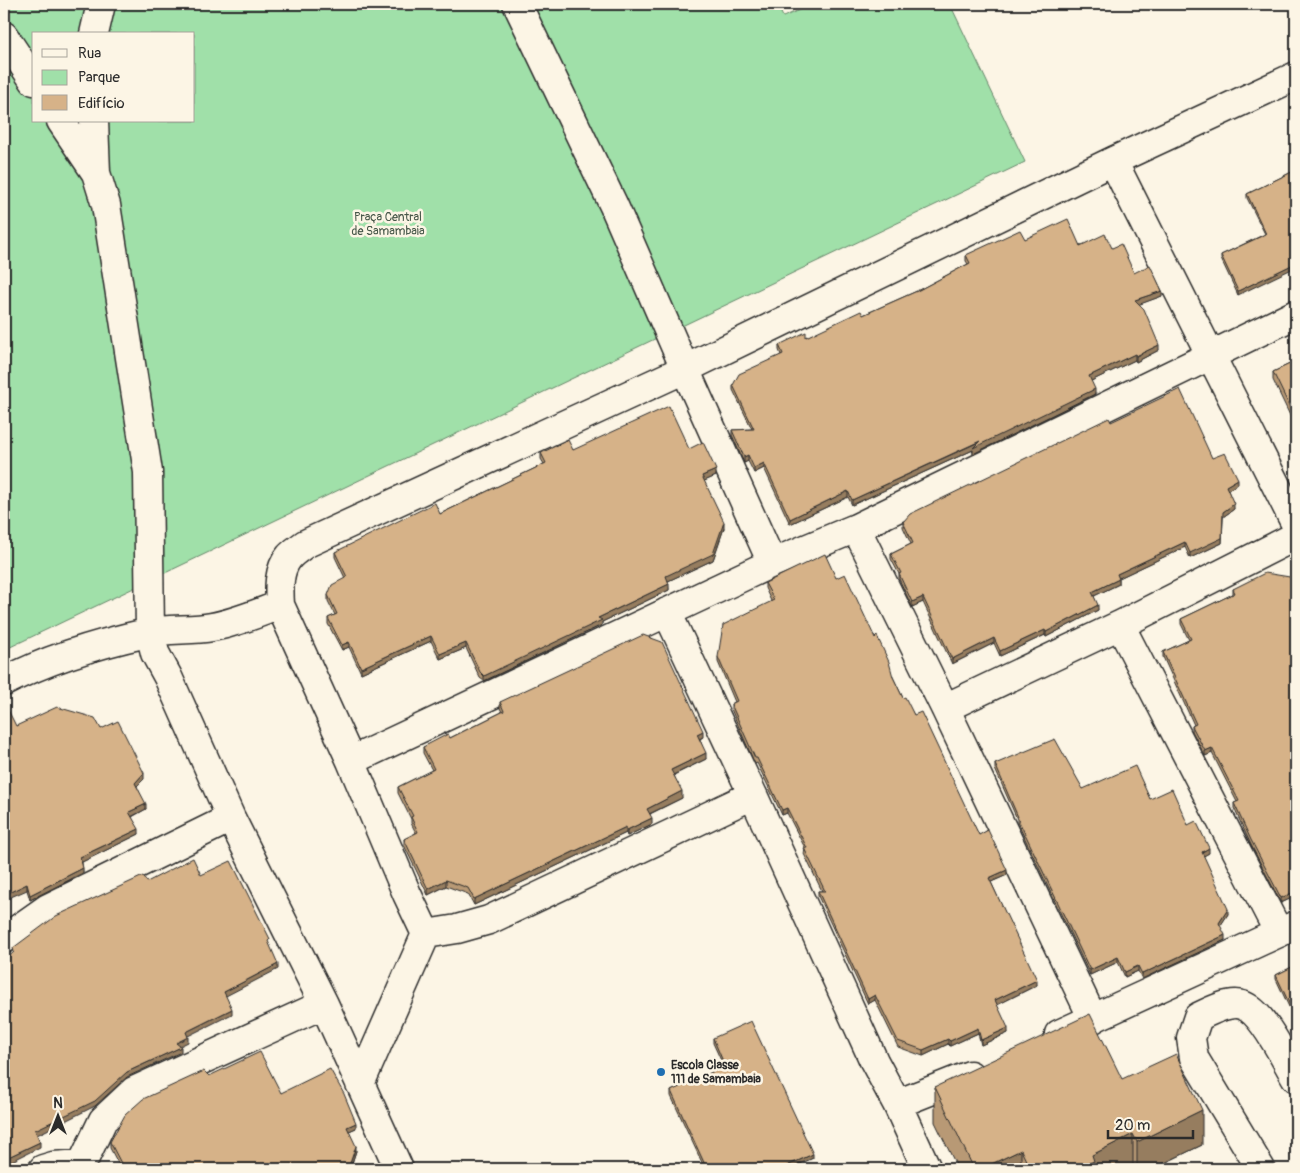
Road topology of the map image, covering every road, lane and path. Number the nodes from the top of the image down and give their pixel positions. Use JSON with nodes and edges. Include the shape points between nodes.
{"nodes":[{"id":1,"x":102,"y":4,"type":"edge"},
{"id":2,"x":517,"y":4,"type":"edge"},
{"id":3,"x":95,"y":32,"type":"edge"},
{"id":4,"x":4,"y":36,"type":"edge"},
{"id":5,"x":1296,"y":76,"type":"edge"},
{"id":6,"x":32,"y":78,"type":"edge"},
{"id":7,"x":62,"y":122,"type":"edge"},
{"id":8,"x":94,"y":122,"type":"edge"},
{"id":9,"x":1113,"y":161,"type":"junction"},
{"id":10,"x":96,"y":173,"type":"junction"},
{"id":11,"x":1296,"y":314,"type":"edge"},
{"id":12,"x":1212,"y":356,"type":"junction"},
{"id":13,"x":685,"y":369,"type":"junction"},
{"id":14,"x":1296,"y":525,"type":"edge"},
{"id":15,"x":856,"y":528,"type":"junction"},
{"id":16,"x":1296,"y":536,"type":"edge"},
{"id":17,"x":772,"y":563,"type":"junction"},
{"id":18,"x":280,"y":605,"type":"junction"},
{"id":19,"x":667,"y":612,"type":"junction"},
{"id":20,"x":1120,"y":625,"type":"junction"},
{"id":21,"x":150,"y":632,"type":"junction"},
{"id":22,"x":4,"y":682,"type":"edge"},
{"id":23,"x":945,"y":708,"type":"junction"},
{"id":24,"x":351,"y":761,"type":"junction"},
{"id":25,"x":753,"y":795,"type":"junction"},
{"id":26,"x":231,"y":818,"type":"junction"},
{"id":27,"x":1288,"y":929,"type":"edge"},
{"id":28,"x":426,"y":934,"type":"junction"},
{"id":29,"x":4,"y":939,"type":"edge"},
{"id":30,"x":324,"y":1004,"type":"junction"},
{"id":31,"x":1093,"y":1019,"type":"junction"},
{"id":32,"x":1040,"y":1043,"type":"edge"},
{"id":33,"x":996,"y":1063,"type":"edge"},
{"id":34,"x":1296,"y":1078,"type":"edge"},
{"id":35,"x":360,"y":1084,"type":"junction"},
{"id":36,"x":897,"y":1104,"type":"junction"},
{"id":37,"x":83,"y":1167,"type":"edge"},
{"id":38,"x":43,"y":1169,"type":"edge"},
{"id":39,"x":399,"y":1169,"type":"edge"},
{"id":40,"x":927,"y":1169,"type":"edge"},
{"id":41,"x":1261,"y":1169,"type":"edge"}],
"edges":[{"from":1,"to":3,"type":"street"},
{"from":2,"to":13,"type":"street","via":[[614,206]]},
{"from":4,"to":6,"type":"street"},
{"from":5,"to":9,"type":"street"},
{"from":7,"to":10,"type":"street"},
{"from":8,"to":10,"type":"street"},
{"from":9,"to":12,"type":"street"},
{"from":9,"to":13,"type":"street"},
{"from":10,"to":21,"type":"street","via":[[106,205],[148,472]]},
{"from":11,"to":12,"type":"street"},
{"from":12,"to":14,"type":"street"},
{"from":12,"to":15,"type":"street"},
{"from":13,"to":17,"type":"street"},
{"from":13,"to":18,"type":"street","via":[[305,544],[288,558],[281,572]]},
{"from":15,"to":17,"type":"street"},
{"from":15,"to":23,"type":"street"},
{"from":16,"to":20,"type":"street"},
{"from":17,"to":19,"type":"street"},
{"from":18,"to":21,"type":"street","via":[[210,628]]},
{"from":18,"to":24,"type":"street"},
{"from":19,"to":24,"type":"street"},
{"from":19,"to":25,"type":"street"},
{"from":20,"to":23,"type":"street"},
{"from":20,"to":27,"type":"street"},
{"from":21,"to":22,"type":"street","via":[[82,649]]},
{"from":21,"to":26,"type":"street","via":[[155,653]]},
{"from":23,"to":31,"type":"street"},
{"from":24,"to":28,"type":"street"},
{"from":25,"to":28,"type":"street","via":[[489,920]]},
{"from":25,"to":36,"type":"street","via":[[874,1061]]},
{"from":26,"to":29,"type":"street","via":[[48,908]]},
{"from":26,"to":30,"type":"street"},
{"from":27,"to":31,"type":"street"},
{"from":28,"to":35,"type":"street"},
{"from":30,"to":35,"type":"street"},
{"from":30,"to":37,"type":"street","via":[[134,1092],[103,1120]]},
{"from":31,"to":32,"type":"street"},
{"from":33,"to":36,"type":"street"},
{"from":34,"to":41,"type":"street","via":[[1261,1017],[1242,1005],[1221,1006],[1198,1017],[1190,1038],[1194,1058]]},
{"from":35,"to":39,"type":"street"},
{"from":36,"to":40,"type":"street"},
{"from":37,"to":38,"type":"street"}]}
